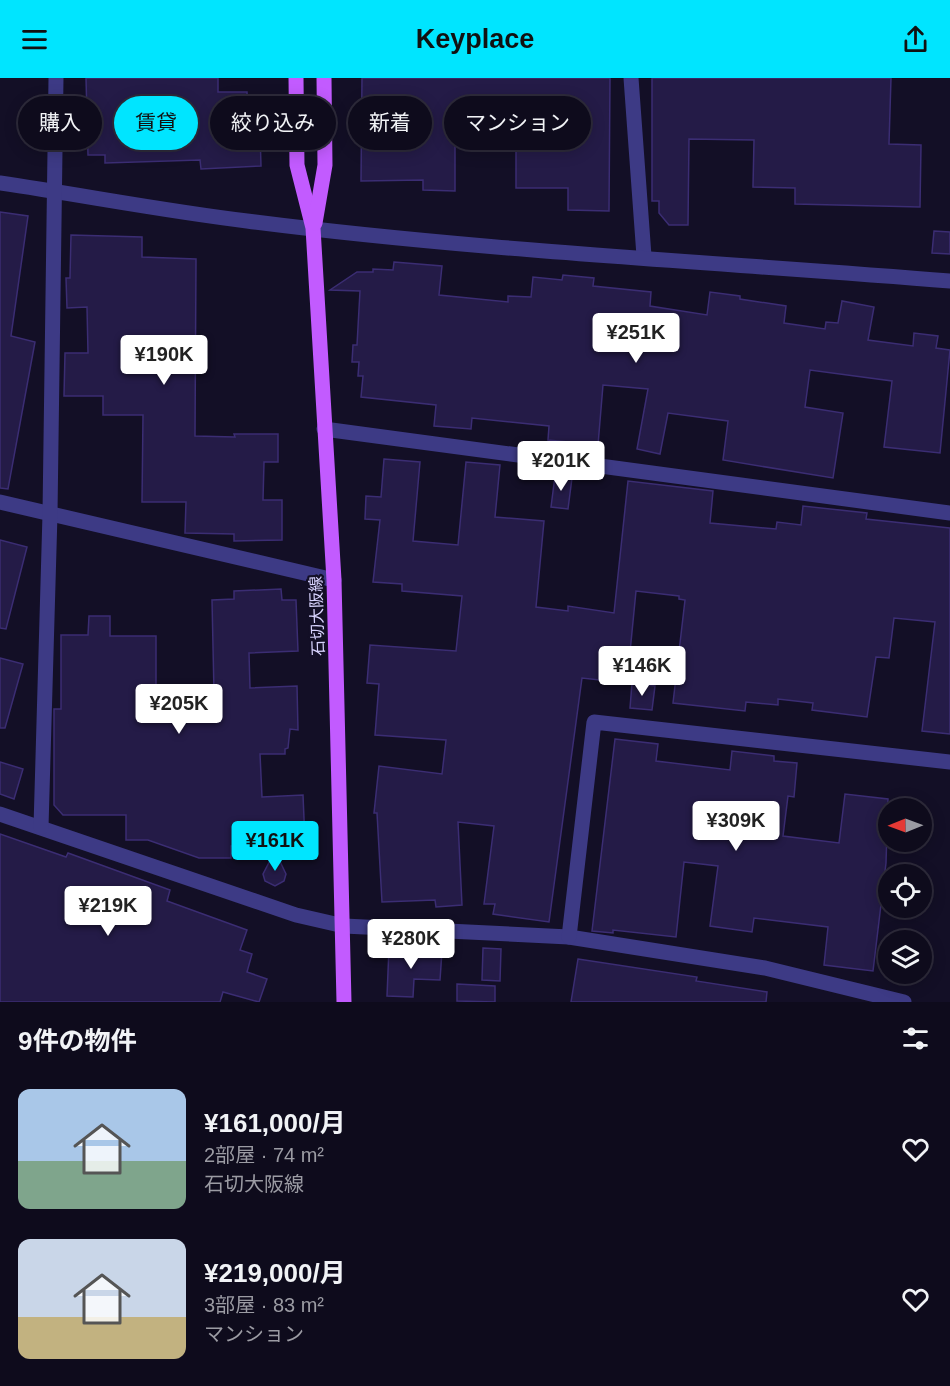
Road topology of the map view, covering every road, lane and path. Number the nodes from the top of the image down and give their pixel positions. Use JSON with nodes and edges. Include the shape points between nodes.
{"nodes":[{"id":1,"x":56,"y":78,"type":"edge"},
{"id":2,"x":296,"y":78,"type":"edge"},
{"id":3,"x":324,"y":78,"type":"edge"},
{"id":4,"x":632,"y":78,"type":"edge"},
{"id":5,"x":0,"y":183,"type":"edge"},
{"id":6,"x":56,"y":191,"type":"junction"},
{"id":7,"x":314,"y":228,"type":"junction"},
{"id":8,"x":644,"y":256,"type":"junction"},
{"id":9,"x":950,"y":280,"type":"edge"},
{"id":10,"x":324,"y":429,"type":"junction"},
{"id":11,"x":0,"y":502,"type":"edge"},
{"id":12,"x":50,"y":513,"type":"junction"},
{"id":13,"x":950,"y":513,"type":"edge"},
{"id":14,"x":334,"y":580,"type":"junction"},
{"id":15,"x":950,"y":762,"type":"edge"},
{"id":16,"x":0,"y":814,"type":"edge"},
{"id":17,"x":41,"y":827,"type":"junction"},
{"id":18,"x":344,"y":926,"type":"junction"},
{"id":19,"x":569,"y":937,"type":"junction"},
{"id":20,"x":344,"y":1002,"type":"edge"},
{"id":21,"x":904,"y":1002,"type":"edge"}],
"edges":[{"from":1,"to":6,"type":"street"},
{"from":2,"to":7,"type":"main road","name":"石切大阪線","via":[[297,165]]},
{"from":3,"to":7,"type":"main road","name":"石切大阪線","via":[[325,165]]},
{"from":4,"to":8,"type":"street"},
{"from":5,"to":6,"type":"street"},
{"from":6,"to":7,"type":"street"},
{"from":6,"to":12,"type":"street"},
{"from":7,"to":8,"type":"street"},
{"from":7,"to":10,"type":"main road","name":"石切大阪線"},
{"from":8,"to":9,"type":"street"},
{"from":10,"to":13,"type":"street"},
{"from":10,"to":14,"type":"main road","name":"石切大阪線"},
{"from":11,"to":12,"type":"street"},
{"from":12,"to":14,"type":"street"},
{"from":12,"to":17,"type":"street"},
{"from":14,"to":18,"type":"main road","name":"石切大阪線"},
{"from":15,"to":19,"type":"street","via":[[594,722]]},
{"from":16,"to":17,"type":"street"},
{"from":17,"to":18,"type":"street","via":[[296,915]]},
{"from":18,"to":19,"type":"street"},
{"from":18,"to":20,"type":"main road","name":"石切大阪線"},
{"from":19,"to":21,"type":"street","via":[[765,968]]}]}
